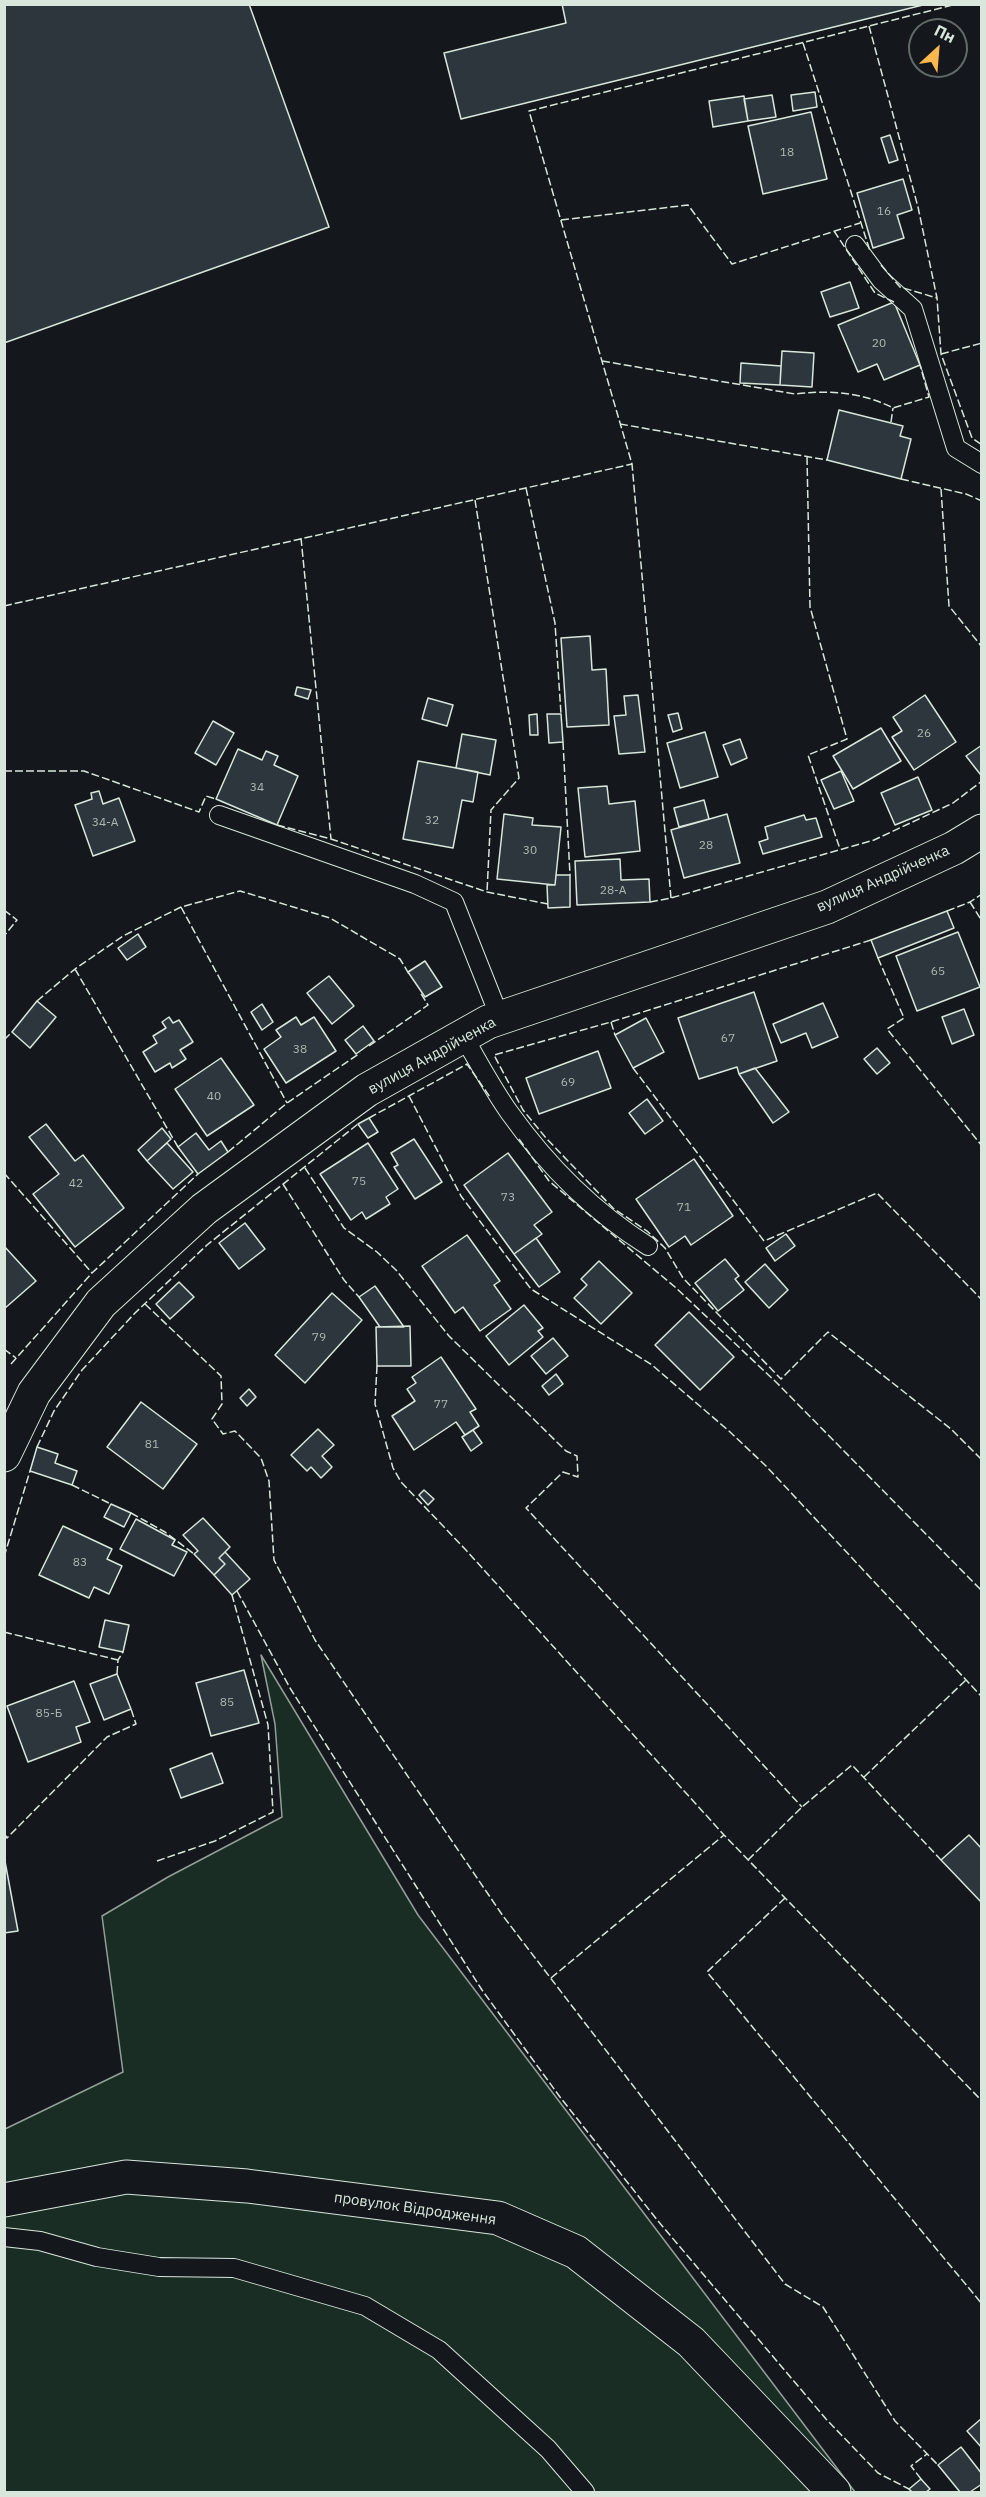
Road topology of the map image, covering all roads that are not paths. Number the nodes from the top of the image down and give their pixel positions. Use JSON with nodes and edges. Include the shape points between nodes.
{"nodes":[{"id":1,"x":855,"y":245,"type":"dead end"},
{"id":2,"x":981,"y":464,"type":"edge"},
{"id":3,"x":219,"y":815,"type":"dead end"},
{"id":4,"x":981,"y":831,"type":"edge"},
{"id":5,"x":500,"y":1018,"type":"junction"},
{"id":6,"x":463,"y":1036,"type":"junction"},
{"id":7,"x":648,"y":1246,"type":"dead end"},
{"id":8,"x":4,"y":1455,"type":"edge"},
{"id":9,"x":4,"y":2200,"type":"edge"},
{"id":10,"x":4,"y":2237,"type":"edge"},
{"id":11,"x":585,"y":2493,"type":"edge"},
{"id":12,"x":834,"y":2493,"type":"edge"}],
"edges":[{"from":1,"to":2,"type":"lane","via":[[880,280],[913,309],[956,448]]},
{"from":3,"to":5,"type":"lane","via":[[415,884],[454,902]]},
{"from":4,"to":5,"type":"street","name":"вулиця Андрійченка","via":[[954,848],[827,907]]},
{"from":5,"to":6,"type":"street","name":"вулиця Андрійченка"},
{"from":6,"to":7,"type":"lane","via":[[509,1111],[548,1161],[584,1197]]},
{"from":6,"to":8,"type":"street","name":"вулиця Андрійченка","via":[[367,1090],[204,1209],[101,1303],[34,1393]]},
{"from":9,"to":12,"type":"street","name":"провулок Відродження","via":[[126,2177],[247,2186],[498,2218],[576,2252],[691,2342]]},
{"from":10,"to":11,"type":"lane","via":[[159,2267],[234,2268],[365,2306],[439,2350],[548,2449]]}]}
